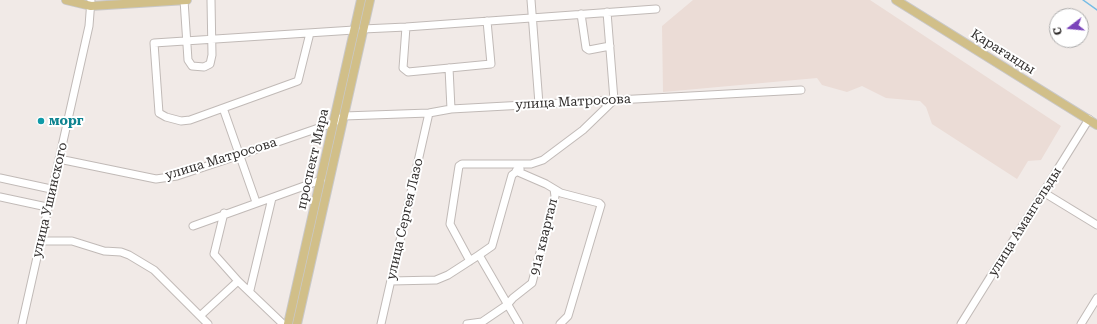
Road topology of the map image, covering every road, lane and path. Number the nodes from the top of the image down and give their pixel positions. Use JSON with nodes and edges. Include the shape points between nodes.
{"nodes":[{"id":1,"x":66,"y":0,"type":"edge"},
{"id":2,"x":186,"y":0,"type":"edge"},
{"id":3,"x":211,"y":0,"type":"edge"},
{"id":4,"x":361,"y":0,"type":"edge"},
{"id":5,"x":370,"y":0,"type":"edge"},
{"id":6,"x":531,"y":0,"type":"edge"},
{"id":7,"x":896,"y":0,"type":"edge"},
{"id":8,"x":91,"y":3,"type":"edge"},
{"id":9,"x":656,"y":9,"type":"dead end"},
{"id":10,"x":608,"y":12,"type":"junction"},
{"id":11,"x":581,"y":14,"type":"junction"},
{"id":12,"x":532,"y":19,"type":"junction"},
{"id":13,"x":487,"y":21,"type":"junction"},
{"id":14,"x":406,"y":27,"type":"junction"},
{"id":15,"x":364,"y":28,"type":"junction"},
{"id":16,"x":354,"y":30,"type":"junction"},
{"id":17,"x":310,"y":33,"type":"junction"},
{"id":18,"x":212,"y":40,"type":"junction"},
{"id":19,"x":186,"y":42,"type":"junction"},
{"id":20,"x":610,"y":46,"type":"junction"},
{"id":21,"x":449,"y":68,"type":"junction"},
{"id":22,"x":801,"y":90,"type":"dead end"},
{"id":23,"x":614,"y":100,"type":"junction"},
{"id":24,"x":539,"y":104,"type":"junction"},
{"id":25,"x":223,"y":108,"type":"junction"},
{"id":26,"x":451,"y":109,"type":"junction"},
{"id":27,"x":429,"y":113,"type":"junction"},
{"id":28,"x":344,"y":116,"type":"junction"},
{"id":29,"x":1089,"y":119,"type":"junction"},
{"id":30,"x":333,"y":123,"type":"junction"},
{"id":31,"x":1097,"y":125,"type":"edge"},
{"id":32,"x":240,"y":155,"type":"junction"},
{"id":33,"x":59,"y":159,"type":"junction"},
{"id":34,"x":531,"y":164,"type":"junction"},
{"id":35,"x":516,"y":171,"type":"junction"},
{"id":36,"x":0,"y":178,"type":"edge"},
{"id":37,"x":321,"y":180,"type":"junction"},
{"id":38,"x":51,"y":189,"type":"junction"},
{"id":39,"x":554,"y":189,"type":"junction"},
{"id":40,"x":1044,"y":192,"type":"junction"},
{"id":41,"x":0,"y":197,"type":"edge"},
{"id":42,"x":272,"y":198,"type":"junction"},
{"id":43,"x":256,"y":202,"type":"junction"},
{"id":44,"x":47,"y":207,"type":"junction"},
{"id":45,"x":224,"y":213,"type":"junction"},
{"id":46,"x":1097,"y":225,"type":"edge"},
{"id":47,"x":193,"y":226,"type":"dead end"},
{"id":48,"x":41,"y":241,"type":"junction"},
{"id":49,"x":479,"y":255,"type":"junction"},
{"id":50,"x":470,"y":261,"type":"junction"},
{"id":51,"x":238,"y":281,"type":"junction"},
{"id":52,"x":391,"y":281,"type":"junction"},
{"id":53,"x":250,"y":290,"type":"junction"},
{"id":54,"x":1097,"y":298,"type":"edge"},
{"id":55,"x":507,"y":305,"type":"junction"},
{"id":56,"x":200,"y":316,"type":"junction"},
{"id":57,"x":22,"y":324,"type":"edge"},
{"id":58,"x":208,"y":324,"type":"edge"},
{"id":59,"x":283,"y":324,"type":"edge"},
{"id":60,"x":288,"y":324,"type":"edge"},
{"id":61,"x":297,"y":324,"type":"edge"},
{"id":62,"x":381,"y":324,"type":"edge"},
{"id":63,"x":467,"y":324,"type":"edge"},
{"id":64,"x":519,"y":324,"type":"edge"},
{"id":65,"x":560,"y":324,"type":"edge"},
{"id":66,"x":961,"y":324,"type":"edge"},
{"id":67,"x":1081,"y":324,"type":"edge"}],
"edges":[{"from":1,"to":8,"type":"main road"},
{"from":2,"to":8,"type":"main road"},
{"from":2,"to":19,"type":"street"},
{"from":3,"to":18,"type":"street"},
{"from":4,"to":16,"type":"main road","name":"проспект Мира"},
{"from":5,"to":15,"type":"main road","name":"проспект Мира"},
{"from":6,"to":12,"type":"street"},
{"from":7,"to":29,"type":"main road","name":"Қарағанды"},
{"from":8,"to":33,"type":"street","name":"улица Ушинского","via":[[89,26]]},
{"from":9,"to":10,"type":"street"},
{"from":10,"to":11,"type":"street"},
{"from":10,"to":20,"type":"street"},
{"from":11,"to":12,"type":"street"},
{"from":11,"to":20,"type":"street","via":[[586,48],[589,50]]},
{"from":12,"to":13,"type":"street"},
{"from":12,"to":24,"type":"street"},
{"from":13,"to":14,"type":"street"},
{"from":13,"to":21,"type":"street","via":[[491,64]]},
{"from":14,"to":15,"type":"street"},
{"from":14,"to":21,"type":"street","via":[[403,68],[408,72]]},
{"from":15,"to":28,"type":"main road","name":"проспект Мира"},
{"from":16,"to":17,"type":"street"},
{"from":16,"to":30,"type":"main road","name":"проспект Мира"},
{"from":17,"to":18,"type":"street"},
{"from":17,"to":25,"type":"street","via":[[298,81]]},
{"from":18,"to":19,"type":"street"},
{"from":18,"to":19,"type":"street","via":[[210,64],[204,67],[192,66],[188,60]]},
{"from":19,"to":25,"type":"street","via":[[154,43],[159,113],[181,121]]},
{"from":20,"to":23,"type":"street"},
{"from":21,"to":26,"type":"street"},
{"from":22,"to":23,"type":"street","name":"улица Матросова"},
{"from":23,"to":24,"type":"street","name":"улица Матросова"},
{"from":23,"to":34,"type":"street","via":[[561,147],[543,160]]},
{"from":24,"to":26,"type":"street","name":"улица Матросова"},
{"from":25,"to":32,"type":"street"},
{"from":26,"to":27,"type":"street","name":"улица Матросова"},
{"from":27,"to":28,"type":"street","name":"улица Матросова"},
{"from":27,"to":52,"type":"street","name":"улица Сергея Лазо"},
{"from":28,"to":30,"type":"street","name":"улица Матросова"},
{"from":28,"to":61,"type":"main road","name":"проспект Мира"},
{"from":29,"to":31,"type":"main road","name":"Қарағанды"},
{"from":29,"to":40,"type":"street","name":"улица Амангельды"},
{"from":30,"to":32,"type":"street","name":"улица Матросова"},
{"from":30,"to":37,"type":"main road","name":"проспект Мира"},
{"from":32,"to":33,"type":"street","name":"улица Матросова","via":[[177,176],[156,179]]},
{"from":32,"to":43,"type":"street"},
{"from":33,"to":38,"type":"street","name":"улица Ушинского"},
{"from":34,"to":35,"type":"street"},
{"from":34,"to":50,"type":"street","via":[[459,166],[450,224]]},
{"from":35,"to":39,"type":"street"},
{"from":35,"to":49,"type":"street","via":[[512,175],[492,246]]},
{"from":36,"to":38,"type":"street"},
{"from":37,"to":42,"type":"street"},
{"from":37,"to":60,"type":"main road","name":"проспект Мира"},
{"from":38,"to":44,"type":"street","name":"улица Ушинского"},
{"from":39,"to":55,"type":"street","name":"91а квартал","via":[[555,196],[532,283]]},
{"from":39,"to":65,"type":"street","name":"91а квартал","via":[[600,205],[568,316]]},
{"from":40,"to":46,"type":"street"},
{"from":40,"to":66,"type":"street","name":"улица Амангельды"},
{"from":41,"to":44,"type":"street"},
{"from":42,"to":43,"type":"street"},
{"from":42,"to":53,"type":"street"},
{"from":43,"to":45,"type":"street"},
{"from":44,"to":48,"type":"street","name":"улица Ушинского"},
{"from":45,"to":47,"type":"street"},
{"from":45,"to":51,"type":"street","via":[[214,254]]},
{"from":48,"to":56,"type":"street","via":[[72,241],[104,251],[129,255],[154,270]]},
{"from":48,"to":57,"type":"street","name":"улица Ушинского"},
{"from":49,"to":50,"type":"street"},
{"from":49,"to":55,"type":"street"},
{"from":50,"to":52,"type":"street","via":[[436,280]]},
{"from":51,"to":53,"type":"street"},
{"from":51,"to":56,"type":"street"},
{"from":52,"to":62,"type":"street","name":"улица Сергея Лазо"},
{"from":53,"to":59,"type":"street"},
{"from":54,"to":67,"type":"street"},
{"from":55,"to":63,"type":"street","name":"91а квартал","via":[[482,322]]},
{"from":55,"to":64,"type":"street"},
{"from":56,"to":58,"type":"street"}]}
